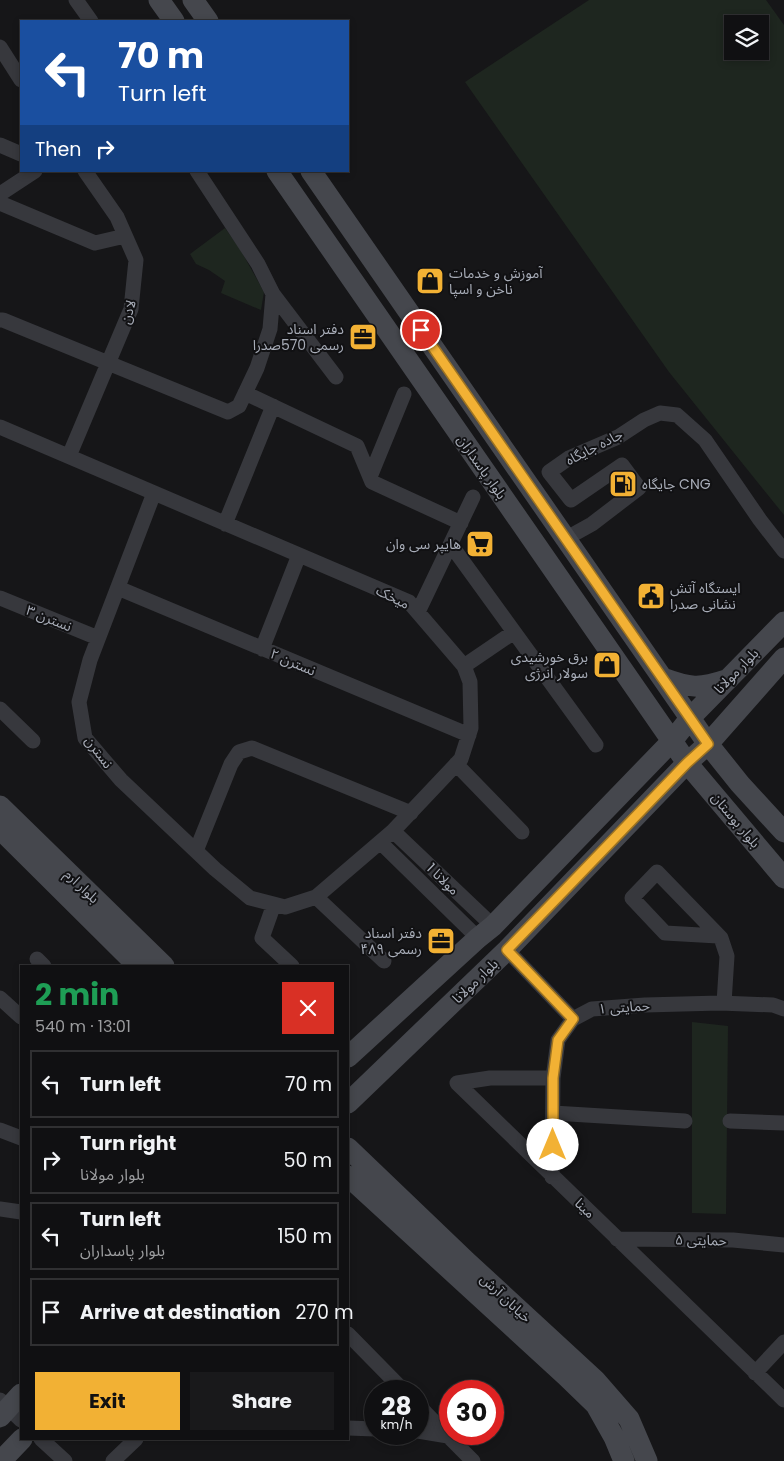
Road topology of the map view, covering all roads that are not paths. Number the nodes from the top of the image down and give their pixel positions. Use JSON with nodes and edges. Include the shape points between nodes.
{"nodes":[{"id":1,"x":76,"y":0,"type":"edge"},
{"id":2,"x":159,"y":0,"type":"edge"},
{"id":3,"x":193,"y":0,"type":"edge"},
{"id":4,"x":91,"y":20,"type":"edge"},
{"id":5,"x":173,"y":20,"type":"edge"},
{"id":6,"x":207,"y":20,"type":"edge"},
{"id":7,"x":0,"y":47,"type":"edge"},
{"id":8,"x":20,"y":78,"type":"edge"},
{"id":9,"x":0,"y":145,"type":"edge"},
{"id":10,"x":20,"y":154,"type":"edge"},
{"id":11,"x":33,"y":172,"type":"edge"},
{"id":12,"x":86,"y":172,"type":"edge"},
{"id":13,"x":197,"y":172,"type":"edge"},
{"id":14,"x":278,"y":172,"type":"edge"},
{"id":15,"x":312,"y":172,"type":"edge"},
{"id":16,"x":0,"y":194,"type":"edge"},
{"id":17,"x":0,"y":203,"type":"edge"},
{"id":18,"x":125,"y":236,"type":"junction"},
{"id":19,"x":368,"y":253,"type":"junction"},
{"id":20,"x":344,"y":268,"type":"junction"},
{"id":21,"x":273,"y":294,"type":"junction"},
{"id":22,"x":0,"y":320,"type":"edge"},
{"id":23,"x":109,"y":363,"type":"junction"},
{"id":24,"x":336,"y":377,"type":"dead end"},
{"id":25,"x":245,"y":393,"type":"junction"},
{"id":26,"x":404,"y":394,"type":"dead end"},
{"id":27,"x":273,"y":406,"type":"junction"},
{"id":28,"x":0,"y":427,"type":"edge"},
{"id":29,"x":69,"y":456,"type":"junction"},
{"id":30,"x":370,"y":477,"type":"junction"},
{"id":31,"x":154,"y":493,"type":"junction"},
{"id":32,"x":473,"y":497,"type":"dead end"},
{"id":33,"x":461,"y":523,"type":"junction"},
{"id":34,"x":225,"y":524,"type":"junction"},
{"id":35,"x":565,"y":538,"type":"junction"},
{"id":36,"x":451,"y":545,"type":"junction"},
{"id":37,"x":784,"y":551,"type":"edge"},
{"id":38,"x":298,"y":555,"type":"junction"},
{"id":39,"x":118,"y":588,"type":"junction"},
{"id":40,"x":0,"y":598,"type":"edge"},
{"id":41,"x":418,"y":612,"type":"junction"},
{"id":42,"x":784,"y":622,"type":"edge"},
{"id":43,"x":514,"y":632,"type":"junction"},
{"id":44,"x":98,"y":638,"type":"junction"},
{"id":45,"x":262,"y":648,"type":"junction"},
{"id":46,"x":784,"y":658,"type":"edge"},
{"id":47,"x":464,"y":666,"type":"junction"},
{"id":48,"x":663,"y":678,"type":"junction"},
{"id":49,"x":727,"y":680,"type":"junction"},
{"id":50,"x":0,"y":710,"type":"edge"},
{"id":51,"x":691,"y":717,"type":"junction"},
{"id":52,"x":469,"y":735,"type":"junction"},
{"id":53,"x":33,"y":741,"type":"dead end"},
{"id":54,"x":672,"y":741,"type":"junction"},
{"id":55,"x":708,"y":744,"type":"junction"},
{"id":56,"x":596,"y":746,"type":"dead end"},
{"id":57,"x":687,"y":763,"type":"junction"},
{"id":58,"x":456,"y":764,"type":"junction"},
{"id":59,"x":0,"y":806,"type":"edge"},
{"id":60,"x":411,"y":813,"type":"junction"},
{"id":61,"x":780,"y":820,"type":"edge"},
{"id":62,"x":0,"y":829,"type":"edge"},
{"id":63,"x":393,"y":831,"type":"junction"},
{"id":64,"x":522,"y":832,"type":"dead end"},
{"id":65,"x":381,"y":843,"type":"junction"},
{"id":66,"x":196,"y":851,"type":"junction"},
{"id":67,"x":784,"y":878,"type":"edge"},
{"id":68,"x":316,"y":897,"type":"junction"},
{"id":69,"x":279,"y":906,"type":"junction"},
{"id":70,"x":486,"y":932,"type":"junction"},
{"id":71,"x":718,"y":936,"type":"junction"},
{"id":72,"x":507,"y":950,"type":"junction"},
{"id":73,"x":384,"y":961,"type":"dead end"},
{"id":74,"x":137,"y":965,"type":"edge"},
{"id":75,"x":163,"y":965,"type":"edge"},
{"id":76,"x":291,"y":965,"type":"edge"},
{"id":77,"x":0,"y":998,"type":"edge"},
{"id":78,"x":722,"y":1003,"type":"junction"},
{"id":79,"x":784,"y":1009,"type":"edge"},
{"id":80,"x":20,"y":1016,"type":"edge"},
{"id":81,"x":573,"y":1019,"type":"junction"},
{"id":82,"x":349,"y":1056,"type":"edge"},
{"id":83,"x":553,"y":1078,"type":"junction"},
{"id":84,"x":349,"y":1103,"type":"edge"},
{"id":85,"x":553,"y":1113,"type":"junction"},
{"id":86,"x":685,"y":1121,"type":"dead end"},
{"id":87,"x":730,"y":1121,"type":"dead end"},
{"id":88,"x":784,"y":1123,"type":"edge"},
{"id":89,"x":0,"y":1130,"type":"edge"},
{"id":90,"x":20,"y":1138,"type":"edge"},
{"id":91,"x":349,"y":1149,"type":"edge"},
{"id":92,"x":349,"y":1177,"type":"edge"},
{"id":93,"x":552,"y":1177,"type":"junction"},
{"id":94,"x":0,"y":1209,"type":"edge"},
{"id":95,"x":20,"y":1212,"type":"edge"},
{"id":96,"x":617,"y":1239,"type":"junction"},
{"id":97,"x":784,"y":1245,"type":"edge"},
{"id":98,"x":459,"y":1267,"type":"junction"},
{"id":99,"x":349,"y":1335,"type":"edge"},
{"id":100,"x":784,"y":1342,"type":"edge"},
{"id":101,"x":755,"y":1373,"type":"junction"},
{"id":102,"x":393,"y":1380,"type":"edge"},
{"id":103,"x":784,"y":1400,"type":"edge"},
{"id":104,"x":429,"y":1416,"type":"edge"},
{"id":105,"x":439,"y":1427,"type":"edge"},
{"id":106,"x":349,"y":1428,"type":"edge"},
{"id":107,"x":364,"y":1429,"type":"edge"},
{"id":108,"x":21,"y":1440,"type":"edge"},
{"id":109,"x":42,"y":1440,"type":"edge"},
{"id":110,"x":135,"y":1440,"type":"edge"},
{"id":111,"x":457,"y":1445,"type":"edge"},
{"id":112,"x":1,"y":1461,"type":"edge"},
{"id":113,"x":65,"y":1461,"type":"edge"},
{"id":114,"x":113,"y":1461,"type":"edge"},
{"id":115,"x":473,"y":1461,"type":"edge"},
{"id":116,"x":624,"y":1461,"type":"edge"},
{"id":117,"x":648,"y":1461,"type":"edge"}],
"edges":[{"from":1,"to":4,"type":"street"},
{"from":2,"to":5,"type":"main road"},
{"from":3,"to":6,"type":"main road"},
{"from":7,"to":8,"type":"street"},
{"from":9,"to":10,"type":"street"},
{"from":11,"to":16,"type":"street"},
{"from":12,"to":18,"type":"street","name":"لادن","via":[[117,217]]},
{"from":13,"to":21,"type":"street","via":[[258,264]]},
{"from":14,"to":20,"type":"main road","name":"بلوار پاسداران"},
{"from":15,"to":19,"type":"main road","name":"بلوار پاسداران"},
{"from":17,"to":18,"type":"street","via":[[95,243]]},
{"from":18,"to":23,"type":"street","name":"لادن","via":[[136,260],[131,309]]},
{"from":19,"to":20,"type":"main road"},
{"from":19,"to":35,"type":"main road","name":"بلوار پاسداران"},
{"from":20,"to":54,"type":"main road","name":"بلوار پاسداران"},
{"from":21,"to":24,"type":"street"},
{"from":21,"to":25,"type":"street","via":[[270,329]]},
{"from":22,"to":23,"type":"street"},
{"from":23,"to":25,"type":"street","via":[[228,412],[239,406]]},
{"from":23,"to":29,"type":"street","name":"لادن"},
{"from":25,"to":27,"type":"street"},
{"from":26,"to":30,"type":"street"},
{"from":27,"to":30,"type":"street","via":[[357,446]]},
{"from":27,"to":34,"type":"street"},
{"from":28,"to":29,"type":"street","name":"میخک"},
{"from":29,"to":31,"type":"street","name":"میخک"},
{"from":30,"to":33,"type":"street","via":[[372,482]]},
{"from":31,"to":34,"type":"street","name":"میخک"},
{"from":31,"to":39,"type":"street","name":"نسترن"},
{"from":32,"to":33,"type":"street"},
{"from":33,"to":36,"type":"street"},
{"from":34,"to":38,"type":"street","name":"میخک"},
{"from":35,"to":37,"type":"street","name":"جاده جایگاه","via":[[592,524],[639,488],[622,465],[572,500],[549,472],[569,458],[618,437],[644,420],[660,413],[677,414],[705,440]]},
{"from":35,"to":48,"type":"main road","name":"بلوار پاسداران"},
{"from":36,"to":41,"type":"street"},
{"from":36,"to":43,"type":"street"},
{"from":38,"to":41,"type":"street","name":"میخک","via":[[409,602]]},
{"from":38,"to":45,"type":"street"},
{"from":39,"to":44,"type":"street","name":"نسترن"},
{"from":39,"to":45,"type":"street","name":"نسترن ۲"},
{"from":40,"to":44,"type":"street","name":"نسترن ۳"},
{"from":41,"to":47,"type":"street","name":"میخک"},
{"from":42,"to":49,"type":"main road","name":"بلوار مولانا"},
{"from":43,"to":47,"type":"street"},
{"from":43,"to":56,"type":"street"},
{"from":44,"to":66,"type":"street","name":"نسترن","via":[[79,702],[85,738],[121,780]]},
{"from":45,"to":52,"type":"street","name":"نسترن ۲"},
{"from":46,"to":55,"type":"main road","name":"بلوار مولانا"},
{"from":47,"to":52,"type":"street","name":"میخک","via":[[470,682]]},
{"from":48,"to":49,"type":"main road","via":[[705,687]]},
{"from":48,"to":51,"type":"main road","name":"بلوار پاسداران"},
{"from":49,"to":51,"type":"main road","name":"بلوار مولانا"},
{"from":50,"to":53,"type":"street"},
{"from":51,"to":54,"type":"main road","name":"بلوار مولانا"},
{"from":51,"to":55,"type":"main road","name":"بلوار پاسداران"},
{"from":52,"to":58,"type":"street","name":"میخک","via":[[461,759]]},
{"from":54,"to":57,"type":"main road","name":"بلوار پاسداران"},
{"from":54,"to":70,"type":"main road","name":"بلوار مولانا"},
{"from":55,"to":57,"type":"main road","name":"بلوار مولانا"},
{"from":55,"to":61,"type":"main road","name":"بلوار بوستان","via":[[740,784]]},
{"from":57,"to":67,"type":"main road","name":"بلوار بوستان"},
{"from":57,"to":72,"type":"main road","name":"بلوار مولانا"},
{"from":58,"to":60,"type":"street","name":"میخک"},
{"from":58,"to":64,"type":"street"},
{"from":59,"to":75,"type":"main road","name":"بلوار ارم"},
{"from":60,"to":63,"type":"street","name":"میخک"},
{"from":60,"to":66,"type":"street","via":[[252,748],[239,752],[231,764]]},
{"from":62,"to":74,"type":"main road","name":"بلوار ارم"},
{"from":63,"to":65,"type":"street","name":"میخک"},
{"from":63,"to":70,"type":"street","name":"مولانا 1"},
{"from":65,"to":68,"type":"street","name":"میخک"},
{"from":65,"to":70,"type":"street","name":"مولانا 1"},
{"from":66,"to":69,"type":"street","name":"نسترن","via":[[250,898]]},
{"from":68,"to":69,"type":"street","name":"میخک"},
{"from":68,"to":73,"type":"street"},
{"from":69,"to":76,"type":"street","via":[[262,938]]},
{"from":70,"to":82,"type":"main road","name":"بلوار مولانا"},
{"from":71,"to":71,"type":"street","via":[[657,872],[632,898],[665,933]]},
{"from":71,"to":78,"type":"street","via":[[727,956]]},
{"from":72,"to":81,"type":"street"},
{"from":72,"to":84,"type":"main road","name":"بلوار مولانا"},
{"from":77,"to":80,"type":"street"},
{"from":78,"to":79,"type":"street","name":"حمایتی ۱","via":[[773,1005]]},
{"from":78,"to":81,"type":"street","name":"حمایتی ۱","via":[[592,1009]]},
{"from":81,"to":83,"type":"street","name":"حمایتی ۱","via":[[558,1040]]},
{"from":83,"to":85,"type":"street","name":"حمایتی ۱"},
{"from":83,"to":93,"type":"street","name":"مینا","via":[[490,1078],[456,1084]]},
{"from":85,"to":86,"type":"street"},
{"from":85,"to":93,"type":"street","name":"حمایتی ۱"},
{"from":87,"to":88,"type":"street"},
{"from":89,"to":90,"type":"street"},
{"from":91,"to":98,"type":"main road","name":"خیابان آرش"},
{"from":92,"to":98,"type":"main road","name":"خیابان آرش"},
{"from":93,"to":96,"type":"street","name":"مینا"},
{"from":94,"to":95,"type":"street"},
{"from":96,"to":97,"type":"street","name":"حمایتی ۵","via":[[733,1240]]},
{"from":96,"to":101,"type":"street","name":"مینا"},
{"from":98,"to":116,"type":"main road","name":"خیابان آرش","via":[[596,1405]]},
{"from":98,"to":117,"type":"main road","name":"خیابان آرش","via":[[595,1380],[629,1419]]},
{"from":99,"to":102,"type":"street"},
{"from":100,"to":101,"type":"street"},
{"from":101,"to":103,"type":"street","name":"مینا"},
{"from":104,"to":105,"type":"street"},
{"from":106,"to":107,"type":"street"},
{"from":108,"to":112,"type":"main road"},
{"from":109,"to":113,"type":"street"},
{"from":110,"to":114,"type":"street"},
{"from":111,"to":115,"type":"street"}]}
